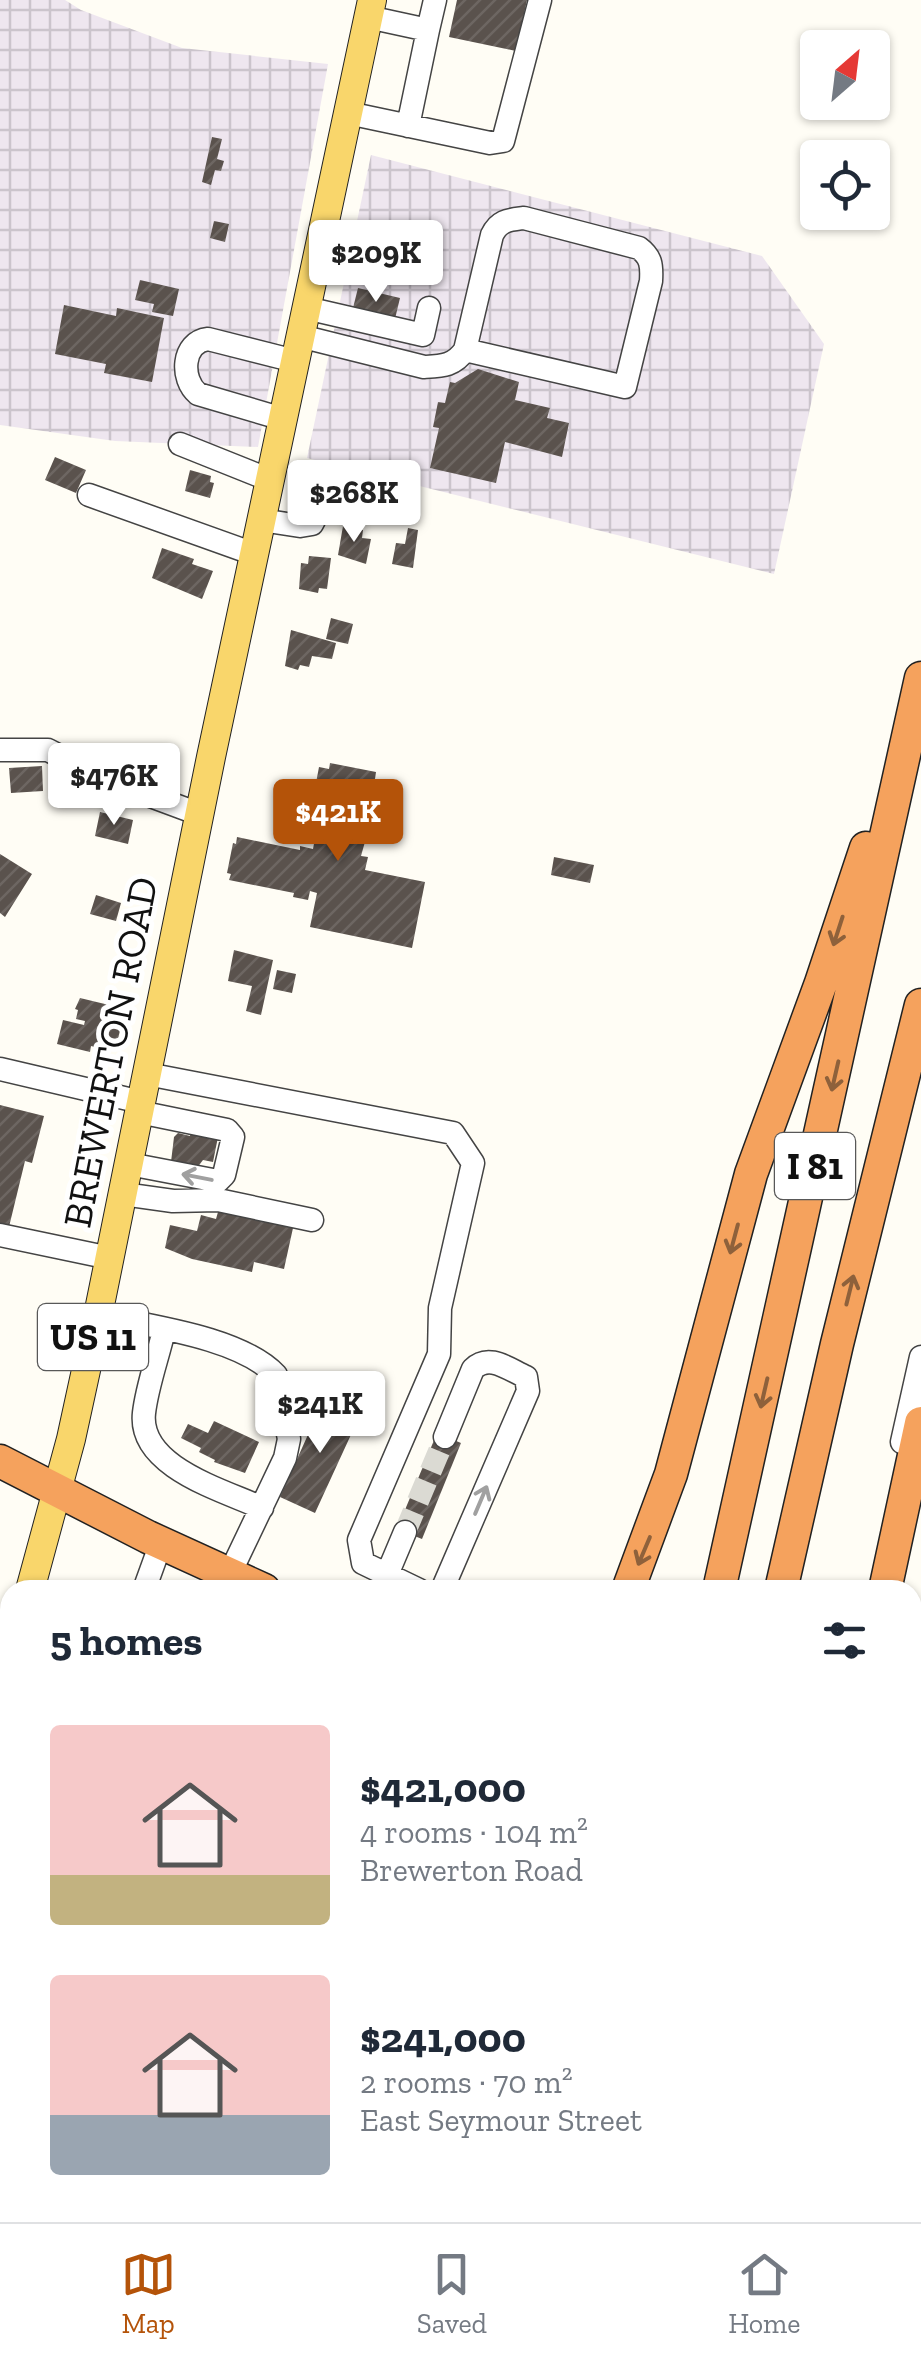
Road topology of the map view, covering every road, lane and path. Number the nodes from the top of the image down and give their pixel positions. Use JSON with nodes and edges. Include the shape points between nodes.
{"nodes":[{"id":1,"x":435,"y":0,"type":"edge"},
{"id":2,"x":540,"y":0,"type":"edge"},
{"id":3,"x":370,"y":8,"type":"edge"},
{"id":4,"x":428,"y":30,"type":"junction"},
{"id":5,"x":348,"y":113,"type":"junction"},
{"id":6,"x":408,"y":126,"type":"junction"},
{"id":7,"x":430,"y":308,"type":"dead end"},
{"id":8,"x":300,"y":335,"type":"junction"},
{"id":9,"x":464,"y":350,"type":"junction"},
{"id":10,"x":283,"y":419,"type":"junction"},
{"id":11,"x":180,"y":444,"type":"dead end"},
{"id":12,"x":270,"y":480,"type":"junction"},
{"id":13,"x":90,"y":495,"type":"dead end"},
{"id":14,"x":407,"y":511,"type":"dead end"},
{"id":15,"x":261,"y":520,"type":"junction"},
{"id":16,"x":254,"y":554,"type":"junction"},
{"id":17,"x":921,"y":678,"type":"edge"},
{"id":18,"x":906,"y":741,"type":"junction"},
{"id":19,"x":0,"y":750,"type":"edge"},
{"id":20,"x":200,"y":814,"type":"junction"},
{"id":21,"x":921,"y":1005,"type":"edge"},
{"id":22,"x":0,"y":1069,"type":"edge"},
{"id":23,"x":147,"y":1074,"type":"junction"},
{"id":24,"x":140,"y":1107,"type":"junction"},
{"id":25,"x":129,"y":1164,"type":"junction"},
{"id":26,"x":122,"y":1194,"type":"junction"},
{"id":27,"x":312,"y":1220,"type":"dead end"},
{"id":28,"x":0,"y":1234,"type":"edge"},
{"id":29,"x":110,"y":1258,"type":"junction"},
{"id":30,"x":98,"y":1315,"type":"junction"},
{"id":31,"x":164,"y":1330,"type":"junction"},
{"id":32,"x":921,"y":1358,"type":"edge"},
{"id":33,"x":422,"y":1395,"type":"junction"},
{"id":34,"x":456,"y":1409,"type":"junction"},
{"id":35,"x":921,"y":1423,"type":"edge"},
{"id":36,"x":445,"y":1436,"type":"tunnel mouth"},
{"id":37,"x":0,"y":1460,"type":"edge"},
{"id":38,"x":57,"y":1489,"type":"junction"},
{"id":39,"x":262,"y":1508,"type":"junction"},
{"id":40,"x":405,"y":1532,"type":"tunnel mouth"},
{"id":41,"x":161,"y":1543,"type":"junction"},
{"id":42,"x":33,"y":1580,"type":"edge"},
{"id":43,"x":148,"y":1580,"type":"edge"},
{"id":44,"x":223,"y":1580,"type":"edge"},
{"id":45,"x":227,"y":1580,"type":"edge"},
{"id":46,"x":380,"y":1580,"type":"edge"},
{"id":47,"x":384,"y":1580,"type":"edge"},
{"id":48,"x":446,"y":1580,"type":"edge"},
{"id":49,"x":632,"y":1580,"type":"edge"},
{"id":50,"x":721,"y":1580,"type":"edge"},
{"id":51,"x":783,"y":1580,"type":"edge"},
{"id":52,"x":872,"y":1580,"type":"edge"},
{"id":53,"x":887,"y":1580,"type":"edge"}],
"edges":[{"from":1,"to":4,"type":"street"},
{"from":2,"to":6,"type":"street","via":[[503,141]]},
{"from":3,"to":4,"type":"street"},
{"from":3,"to":5,"type":"main road","name":"BREWERTON ROAD","number":"US 11"},
{"from":4,"to":6,"type":"street"},
{"from":5,"to":6,"type":"street"},
{"from":5,"to":8,"type":"main road","name":"BREWERTON ROAD","number":"US 11"},
{"from":7,"to":8,"type":"street","via":[[423,335]]},
{"from":8,"to":9,"type":"street","via":[[424,367],[444,366]]},
{"from":8,"to":10,"type":"main road","name":"BREWERTON ROAD","number":"US 11"},
{"from":8,"to":10,"type":"street","via":[[198,340],[185,376],[198,394]]},
{"from":9,"to":9,"type":"street","via":[[492,234],[505,220],[524,218],[648,255],[651,281],[625,387]]},
{"from":10,"to":12,"type":"main road","name":"BREWERTON ROAD","number":"US 11"},
{"from":11,"to":12,"type":"street"},
{"from":12,"to":15,"type":"main road","name":"BREWERTON ROAD","number":"US 11"},
{"from":13,"to":16,"type":"street"},
{"from":14,"to":15,"type":"street","via":[[338,498],[322,503],[312,524]]},
{"from":15,"to":16,"type":"main road","name":"BREWERTON ROAD","number":"US 11"},
{"from":16,"to":20,"type":"main road","name":"BREWERTON ROAD","number":"US 11"},
{"from":17,"to":18,"type":"highway","number":"I 81"},
{"from":18,"to":49,"type":"highway","one_way":true,"via":[[751,1174],[671,1474]]},
{"from":18,"to":50,"type":"highway","number":"I 81","one_way":true},
{"from":19,"to":20,"type":"street","via":[[48,750]]},
{"from":20,"to":23,"type":"main road","name":"BREWERTON ROAD","number":"US 11"},
{"from":51,"to":21,"type":"highway","number":"I 81","one_way":true},
{"from":22,"to":24,"type":"street"},
{"from":23,"to":24,"type":"main road","name":"BREWERTON ROAD","number":"US 11"},
{"from":23,"to":33,"type":"street","via":[[453,1133],[473,1164],[440,1308],[440,1354]]},
{"from":24,"to":25,"type":"main road","name":"BREWERTON ROAD","number":"US 11"},
{"from":24,"to":25,"type":"street","one_way":true,"via":[[233,1137],[218,1181]]},
{"from":25,"to":26,"type":"main road","name":"BREWERTON ROAD","number":"US 11"},
{"from":26,"to":27,"type":"street","via":[[218,1200]]},
{"from":26,"to":29,"type":"main road","name":"BREWERTON ROAD","number":"US 11"},
{"from":28,"to":29,"type":"street"},
{"from":29,"to":30,"type":"main road","name":"BREWERTON ROAD","number":"US 11"},
{"from":30,"to":31,"type":"street"},
{"from":30,"to":38,"type":"main road","name":"BREWERTON ROAD","number":"US 11"},
{"from":31,"to":39,"type":"street","via":[[144,1433],[171,1465]]},
{"from":31,"to":39,"type":"street","via":[[251,1356],[276,1374],[290,1439]]},
{"from":32,"to":52,"type":"street"},
{"from":33,"to":34,"type":"street"},
{"from":33,"to":46,"type":"street","via":[[359,1540],[363,1563]]},
{"from":34,"to":36,"type":"street"},
{"from":48,"to":34,"type":"street","one_way":true,"via":[[528,1391],[526,1377],[480,1362]]},
{"from":35,"to":53,"type":"highway"},
{"from":37,"to":38,"type":"highway"},
{"from":38,"to":41,"type":"highway"},
{"from":38,"to":42,"type":"main road","name":"BREWERTON ROAD","number":"US 11"},
{"from":39,"to":45,"type":"street"},
{"from":40,"to":47,"type":"street"},
{"from":41,"to":43,"type":"street"},
{"from":41,"to":44,"type":"highway"}]}
